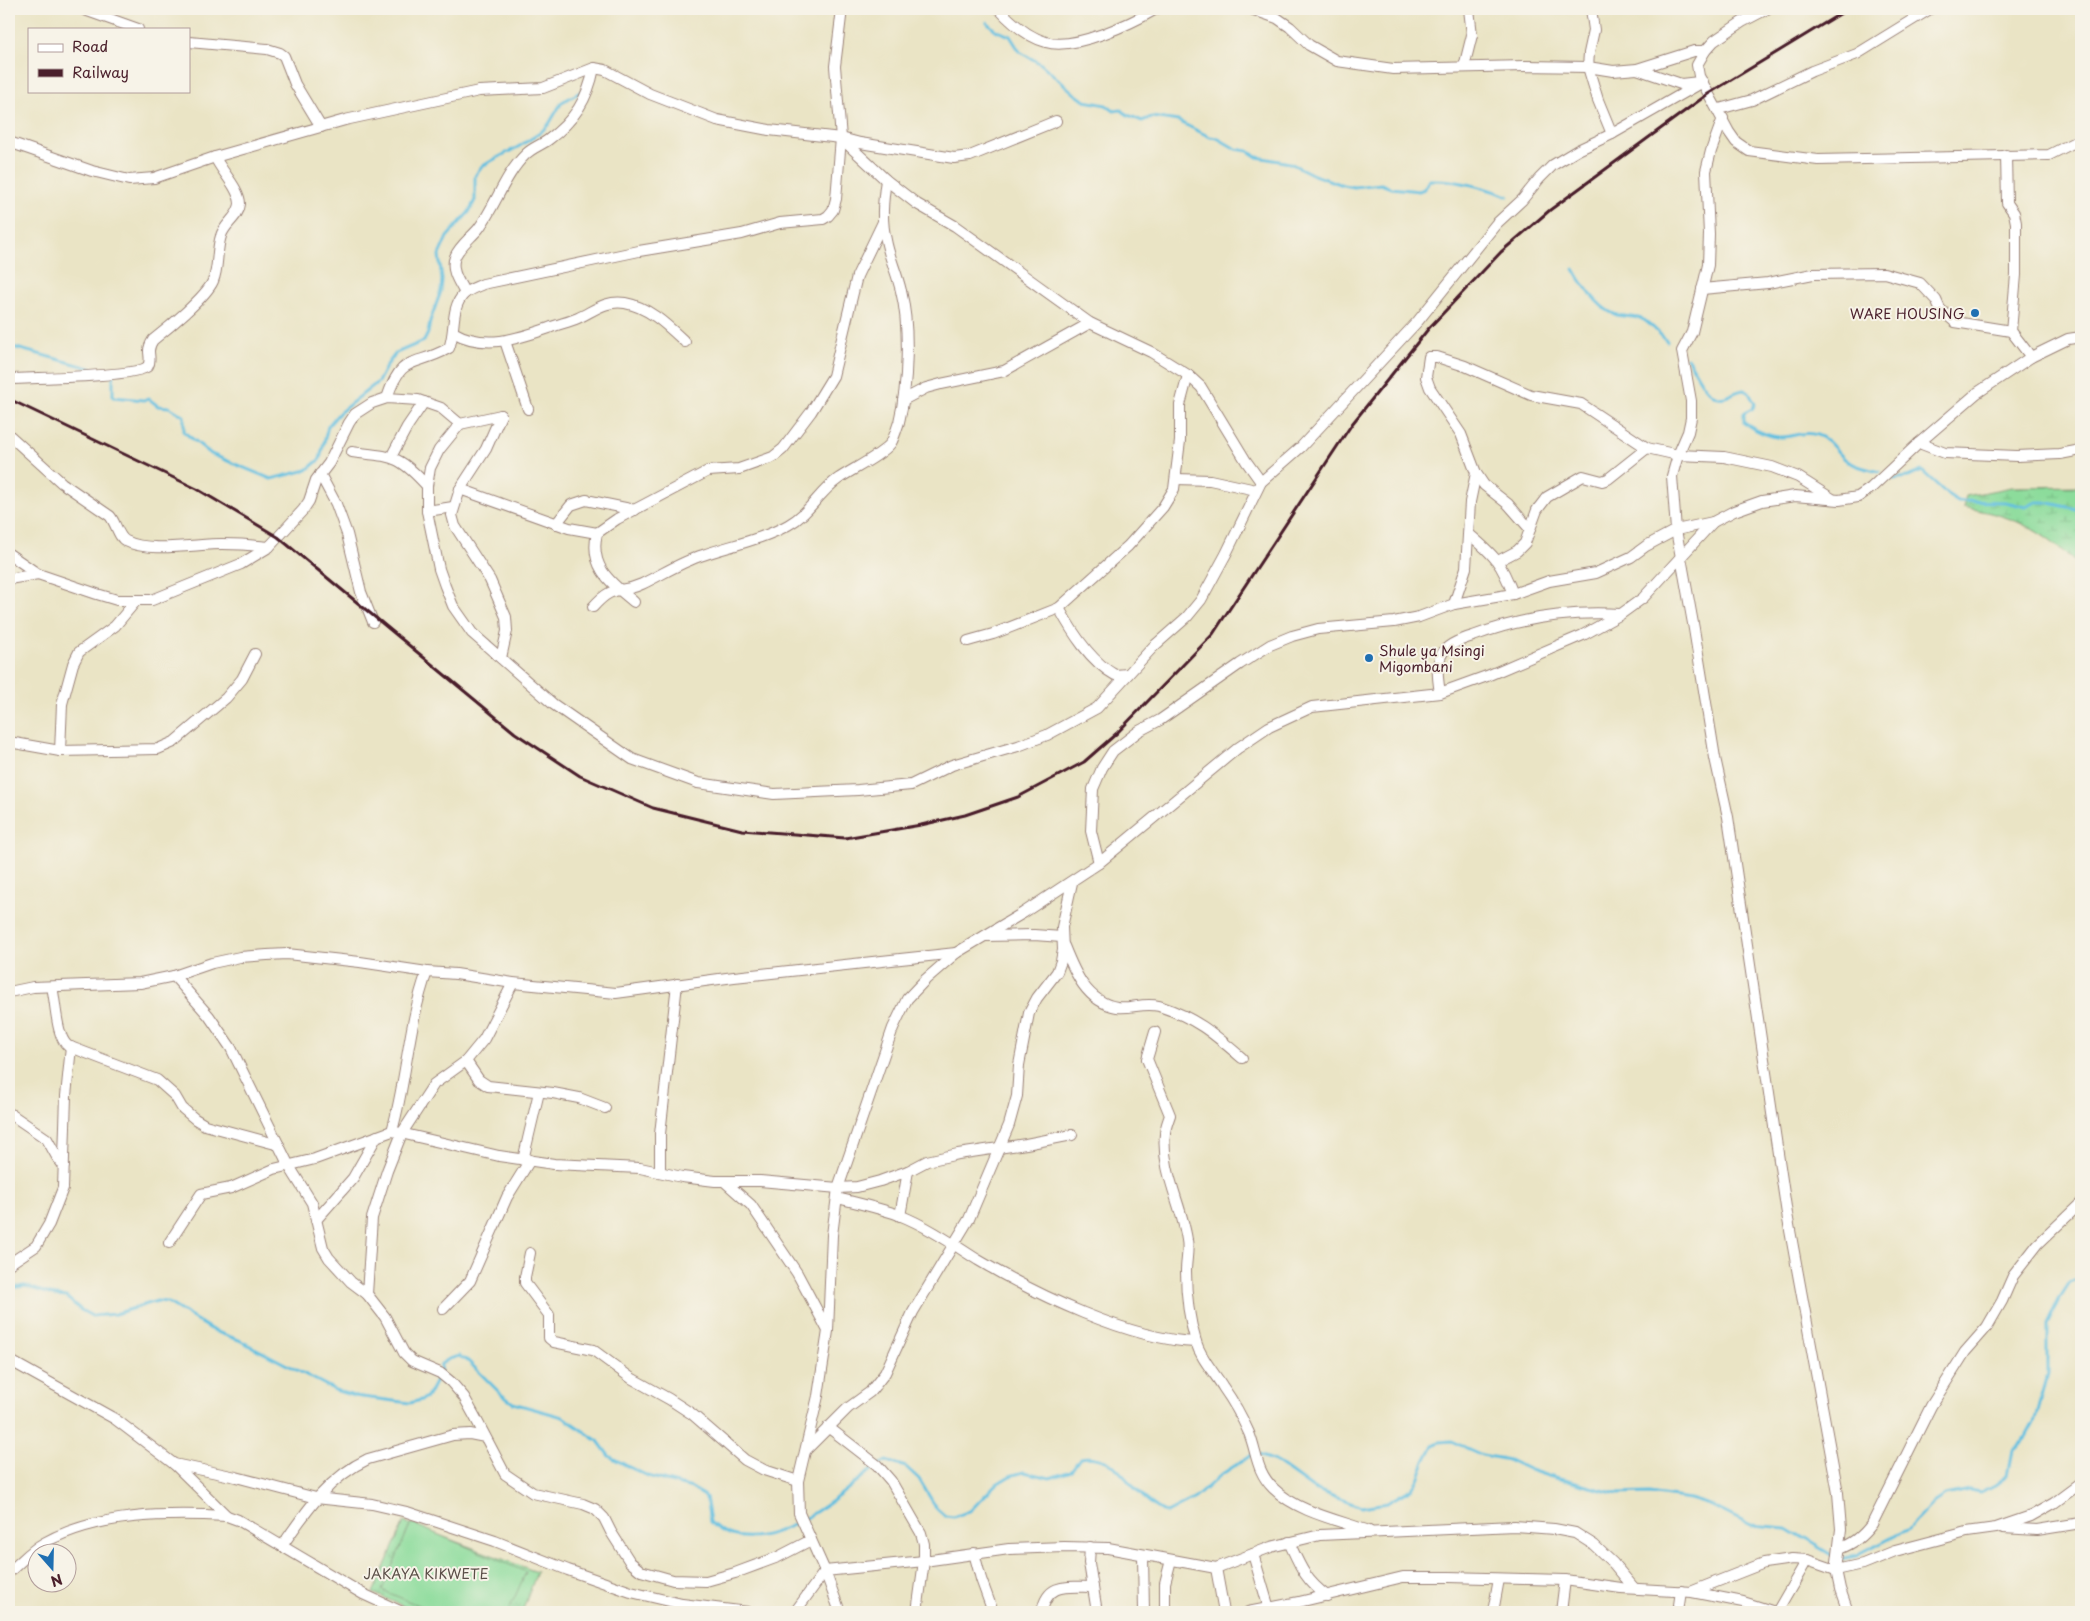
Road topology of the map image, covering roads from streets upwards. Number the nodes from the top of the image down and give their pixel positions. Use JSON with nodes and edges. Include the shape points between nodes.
{"nodes":[{"id":1,"x":82,"y":9,"type":"edge"},
{"id":2,"x":842,"y":9,"type":"edge"},
{"id":3,"x":999,"y":9,"type":"edge"},
{"id":4,"x":1156,"y":9,"type":"edge"},
{"id":5,"x":1251,"y":9,"type":"edge"},
{"id":6,"x":1469,"y":9,"type":"edge"},
{"id":7,"x":1591,"y":9,"type":"edge"},
{"id":8,"x":1767,"y":9,"type":"edge"},
{"id":9,"x":1930,"y":9,"type":"edge"},
{"id":10,"x":135,"y":28,"type":"edge"},
{"id":11,"x":190,"y":42,"type":"edge"},
{"id":12,"x":1705,"y":51,"type":"junction"},
{"id":13,"x":1464,"y":67,"type":"junction"},
{"id":14,"x":1588,"y":67,"type":"junction"},
{"id":15,"x":594,"y":68,"type":"junction"},
{"id":16,"x":1637,"y":69,"type":"junction"},
{"id":17,"x":1703,"y":82,"type":"junction"},
{"id":18,"x":1721,"y":113,"type":"junction"},
{"id":19,"x":1056,"y":121,"type":"dead end"},
{"id":20,"x":321,"y":127,"type":"junction"},
{"id":21,"x":1612,"y":134,"type":"junction"},
{"id":22,"x":841,"y":138,"type":"junction"},
{"id":23,"x":2081,"y":140,"type":"edge"},
{"id":24,"x":9,"y":142,"type":"edge"},
{"id":25,"x":2006,"y":155,"type":"junction"},
{"id":26,"x":215,"y":157,"type":"junction"},
{"id":27,"x":886,"y":180,"type":"junction"},
{"id":28,"x":882,"y":222,"type":"junction"},
{"id":29,"x":1702,"y":289,"type":"junction"},
{"id":30,"x":465,"y":293,"type":"junction"},
{"id":31,"x":1090,"y":323,"type":"junction"},
{"id":32,"x":2011,"y":331,"type":"junction"},
{"id":33,"x":453,"y":332,"type":"junction"},
{"id":34,"x":2081,"y":337,"type":"edge"},
{"id":35,"x":505,"y":341,"type":"junction"},
{"id":36,"x":685,"y":342,"type":"dead end"},
{"id":37,"x":2031,"y":357,"type":"junction"},
{"id":38,"x":1188,"y":375,"type":"junction"},
{"id":39,"x":9,"y":378,"type":"edge"},
{"id":40,"x":387,"y":398,"type":"junction"},
{"id":41,"x":903,"y":400,"type":"junction"},
{"id":42,"x":424,"y":402,"type":"junction"},
{"id":43,"x":528,"y":409,"type":"dead end"},
{"id":44,"x":460,"y":424,"type":"junction"},
{"id":45,"x":9,"y":435,"type":"edge"},
{"id":46,"x":1919,"y":443,"type":"junction"},
{"id":47,"x":1647,"y":448,"type":"junction"},
{"id":48,"x":2081,"y":450,"type":"edge"},
{"id":49,"x":352,"y":452,"type":"dead end"},
{"id":50,"x":1678,"y":455,"type":"junction"},
{"id":51,"x":391,"y":457,"type":"junction"},
{"id":52,"x":1476,"y":473,"type":"junction"},
{"id":53,"x":320,"y":474,"type":"junction"},
{"id":54,"x":1176,"y":479,"type":"junction"},
{"id":55,"x":427,"y":486,"type":"junction"},
{"id":56,"x":1259,"y":486,"type":"junction"},
{"id":57,"x":460,"y":489,"type":"junction"},
{"id":58,"x":1833,"y":500,"type":"junction"},
{"id":59,"x":453,"y":507,"type":"junction"},
{"id":60,"x":427,"y":510,"type":"junction"},
{"id":61,"x":635,"y":510,"type":"junction"},
{"id":62,"x":1713,"y":522,"type":"junction"},
{"id":63,"x":556,"y":524,"type":"junction"},
{"id":64,"x":1530,"y":529,"type":"junction"},
{"id":65,"x":1676,"y":530,"type":"junction"},
{"id":66,"x":597,"y":533,"type":"junction"},
{"id":67,"x":1469,"y":534,"type":"junction"},
{"id":68,"x":269,"y":547,"type":"junction"},
{"id":69,"x":9,"y":554,"type":"edge"},
{"id":70,"x":1682,"y":556,"type":"junction"},
{"id":71,"x":1498,"y":561,"type":"junction"},
{"id":72,"x":38,"y":574,"type":"junction"},
{"id":73,"x":9,"y":579,"type":"edge"},
{"id":74,"x":618,"y":589,"type":"junction"},
{"id":75,"x":1513,"y":594,"type":"junction"},
{"id":76,"x":136,"y":601,"type":"junction"},
{"id":77,"x":634,"y":602,"type":"dead end"},
{"id":78,"x":1454,"y":604,"type":"junction"},
{"id":79,"x":593,"y":607,"type":"dead end"},
{"id":80,"x":1060,"y":608,"type":"junction"},
{"id":81,"x":1621,"y":614,"type":"junction"},
{"id":82,"x":374,"y":622,"type":"dead end"},
{"id":83,"x":968,"y":641,"type":"dead end"},
{"id":84,"x":255,"y":654,"type":"dead end"},
{"id":85,"x":502,"y":658,"type":"junction"},
{"id":86,"x":1128,"y":674,"type":"junction"},
{"id":87,"x":1440,"y":693,"type":"junction"},
{"id":88,"x":9,"y":742,"type":"edge"},
{"id":89,"x":60,"y":751,"type":"junction"},
{"id":90,"x":1099,"y":863,"type":"junction"},
{"id":91,"x":1072,"y":883,"type":"junction"},
{"id":92,"x":984,"y":936,"type":"junction"},
{"id":93,"x":1062,"y":940,"type":"junction"},
{"id":94,"x":956,"y":953,"type":"junction"},
{"id":95,"x":427,"y":972,"type":"junction"},
{"id":96,"x":174,"y":976,"type":"junction"},
{"id":97,"x":513,"y":983,"type":"junction"},
{"id":98,"x":677,"y":984,"type":"junction"},
{"id":99,"x":52,"y":986,"type":"junction"},
{"id":100,"x":9,"y":992,"type":"edge"},
{"id":101,"x":1155,"y":1032,"type":"dead end"},
{"id":102,"x":70,"y":1048,"type":"junction"},
{"id":103,"x":1242,"y":1058,"type":"dead end"},
{"id":104,"x":466,"y":1061,"type":"junction"},
{"id":105,"x":539,"y":1092,"type":"junction"},
{"id":106,"x":605,"y":1108,"type":"dead end"},
{"id":107,"x":9,"y":1113,"type":"edge"},
{"id":108,"x":398,"y":1132,"type":"junction"},
{"id":109,"x":1072,"y":1135,"type":"dead end"},
{"id":110,"x":378,"y":1136,"type":"junction"},
{"id":111,"x":279,"y":1145,"type":"junction"},
{"id":112,"x":1000,"y":1148,"type":"junction"},
{"id":113,"x":527,"y":1160,"type":"junction"},
{"id":114,"x":64,"y":1166,"type":"junction"},
{"id":115,"x":289,"y":1166,"type":"junction"},
{"id":116,"x":660,"y":1171,"type":"junction"},
{"id":117,"x":908,"y":1171,"type":"junction"},
{"id":118,"x":724,"y":1181,"type":"junction"},
{"id":119,"x":838,"y":1193,"type":"junction"},
{"id":120,"x":2081,"y":1203,"type":"edge"},
{"id":121,"x":900,"y":1216,"type":"junction"},
{"id":122,"x":316,"y":1220,"type":"junction"},
{"id":123,"x":169,"y":1243,"type":"dead end"},
{"id":124,"x":954,"y":1245,"type":"junction"},
{"id":125,"x":530,"y":1253,"type":"dead end"},
{"id":126,"x":9,"y":1264,"type":"edge"},
{"id":127,"x":367,"y":1294,"type":"junction"},
{"id":128,"x":443,"y":1309,"type":"dead end"},
{"id":129,"x":828,"y":1331,"type":"junction"},
{"id":130,"x":1196,"y":1342,"type":"junction"},
{"id":131,"x":9,"y":1360,"type":"edge"},
{"id":132,"x":828,"y":1427,"type":"junction"},
{"id":133,"x":485,"y":1437,"type":"junction"},
{"id":134,"x":805,"y":1451,"type":"junction"},
{"id":135,"x":174,"y":1464,"type":"junction"},
{"id":136,"x":798,"y":1481,"type":"junction"},
{"id":137,"x":2081,"y":1483,"type":"edge"},
{"id":138,"x":316,"y":1498,"type":"junction"},
{"id":139,"x":227,"y":1516,"type":"junction"},
{"id":140,"x":2081,"y":1523,"type":"edge"},
{"id":141,"x":1996,"y":1528,"type":"junction"},
{"id":142,"x":1374,"y":1533,"type":"junction"},
{"id":143,"x":811,"y":1540,"type":"junction"},
{"id":144,"x":1290,"y":1542,"type":"junction"},
{"id":145,"x":282,"y":1546,"type":"junction"},
{"id":146,"x":1090,"y":1547,"type":"junction"},
{"id":147,"x":1839,"y":1549,"type":"junction"},
{"id":148,"x":974,"y":1553,"type":"junction"},
{"id":149,"x":1253,"y":1554,"type":"junction"},
{"id":150,"x":1143,"y":1555,"type":"junction"},
{"id":151,"x":1171,"y":1560,"type":"junction"},
{"id":152,"x":1807,"y":1560,"type":"junction"},
{"id":153,"x":924,"y":1561,"type":"junction"},
{"id":154,"x":1216,"y":1568,"type":"junction"},
{"id":155,"x":1836,"y":1570,"type":"junction"},
{"id":156,"x":825,"y":1571,"type":"junction"},
{"id":157,"x":9,"y":1572,"type":"edge"},
{"id":158,"x":1499,"y":1579,"type":"junction"},
{"id":159,"x":1565,"y":1580,"type":"junction"},
{"id":160,"x":1093,"y":1587,"type":"junction"},
{"id":161,"x":1634,"y":1588,"type":"junction"},
{"id":162,"x":1687,"y":1591,"type":"junction"},
{"id":163,"x":1328,"y":1596,"type":"junction"},
{"id":164,"x":1269,"y":1610,"type":"edge"},
{"id":165,"x":402,"y":1612,"type":"edge"},
{"id":166,"x":748,"y":1612,"type":"edge"},
{"id":167,"x":795,"y":1612,"type":"edge"},
{"id":168,"x":840,"y":1612,"type":"edge"},
{"id":169,"x":917,"y":1612,"type":"edge"},
{"id":170,"x":993,"y":1612,"type":"edge"},
{"id":171,"x":1042,"y":1612,"type":"edge"},
{"id":172,"x":1097,"y":1612,"type":"edge"},
{"id":173,"x":1144,"y":1612,"type":"edge"},
{"id":174,"x":1165,"y":1612,"type":"edge"},
{"id":175,"x":1224,"y":1612,"type":"edge"},
{"id":176,"x":1248,"y":1612,"type":"edge"},
{"id":177,"x":1493,"y":1612,"type":"edge"},
{"id":178,"x":1561,"y":1612,"type":"edge"},
{"id":179,"x":1678,"y":1612,"type":"edge"},
{"id":180,"x":1776,"y":1612,"type":"edge"},
{"id":181,"x":1848,"y":1612,"type":"edge"}],
"edges":[{"from":1,"to":10,"type":"street"},
{"from":2,"to":22,"type":"street","via":[[835,66]]},
{"from":3,"to":4,"type":"street","via":[[1030,35],[1048,43],[1067,43],[1123,26]]},
{"from":5,"to":13,"type":"street","via":[[1277,18],[1309,45],[1337,61],[1393,69]]},
{"from":6,"to":13,"type":"street","via":[[1472,35]]},
{"from":7,"to":14,"type":"street","via":[[1594,30]]},
{"from":8,"to":12,"type":"street","via":[[1734,27]]},
{"from":9,"to":18,"type":"street","via":[[1857,54]]},
{"from":11,"to":20,"type":"street","via":[[280,52]]},
{"from":12,"to":16,"type":"street","via":[[1694,51]]},
{"from":12,"to":17,"type":"street","via":[[1697,65]]},
{"from":13,"to":14,"type":"street"},
{"from":14,"to":16,"type":"street","via":[[1613,71]]},
{"from":14,"to":21,"type":"street"},
{"from":15,"to":20,"type":"street","via":[[543,88],[497,89],[455,95]]},
{"from":15,"to":22,"type":"street","via":[[717,120]]},
{"from":15,"to":30,"type":"street","via":[[587,96],[578,109],[548,140],[522,158],[479,228],[455,257],[456,276]]},
{"from":16,"to":17,"type":"street","via":[[1681,84]]},
{"from":17,"to":18,"type":"street"},
{"from":17,"to":21,"type":"street"},
{"from":18,"to":25,"type":"street","via":[[1736,142],[1748,151],[1785,157],[1818,160]]},
{"from":18,"to":29,"type":"street","via":[[1706,171],[1708,265]]},
{"from":19,"to":22,"type":"street","via":[[970,156],[954,158]]},
{"from":20,"to":26,"type":"street"},
{"from":21,"to":56,"type":"street","via":[[1578,150],[1539,179],[1491,231],[1412,328]]},
{"from":22,"to":27,"type":"street"},
{"from":22,"to":30,"type":"street","via":[[836,199],[833,210],[822,219],[780,223],[711,240],[639,251],[483,284]]},
{"from":23,"to":25,"type":"street","via":[[2049,155]]},
{"from":24,"to":26,"type":"street","via":[[92,171],[129,180],[154,178]]},
{"from":25,"to":32,"type":"street","via":[[2006,200],[2016,223]]},
{"from":26,"to":39,"type":"street","via":[[238,194],[240,204],[221,235],[212,282],[153,340],[147,368],[113,374]]},
{"from":27,"to":28,"type":"street"},
{"from":27,"to":31,"type":"street"},
{"from":28,"to":41,"type":"street","via":[[906,319]]},
{"from":28,"to":61,"type":"street","via":[[856,276],[833,376],[783,449],[773,457],[739,469],[708,471]]},
{"from":29,"to":32,"type":"street","via":[[1768,283],[1813,274],[1884,273],[1920,283],[1955,322]]},
{"from":29,"to":50,"type":"street","via":[[1692,332],[1682,351],[1691,418]]},
{"from":30,"to":33,"type":"street","via":[[454,314]]},
{"from":31,"to":38,"type":"street","via":[[1151,352]]},
{"from":31,"to":41,"type":"street","via":[[1004,371],[926,388]]},
{"from":32,"to":37,"type":"street"},
{"from":33,"to":35,"type":"street","via":[[473,340]]},
{"from":33,"to":40,"type":"street","via":[[449,348],[404,366],[396,374]]},
{"from":34,"to":37,"type":"street","via":[[2068,339]]},
{"from":35,"to":36,"type":"street","via":[[578,318],[612,302],[626,303],[648,312]]},
{"from":35,"to":43,"type":"street"},
{"from":37,"to":46,"type":"street","via":[[1977,393]]},
{"from":38,"to":54,"type":"street","via":[[1180,405]]},
{"from":38,"to":56,"type":"street","via":[[1201,387]]},
{"from":40,"to":42,"type":"street"},
{"from":40,"to":53,"type":"street","via":[[355,414]]},
{"from":41,"to":74,"type":"street","via":[[899,424],[890,443],[832,483],[796,520],[750,542],[703,555],[641,584]]},
{"from":42,"to":44,"type":"street","via":[[441,408]]},
{"from":42,"to":51,"type":"street"},
{"from":44,"to":55,"type":"street","via":[[439,450],[430,468]]},
{"from":44,"to":57,"type":"street","via":[[501,415],[486,449]]},
{"from":45,"to":68,"type":"street","via":[[62,483],[110,516],[126,542],[160,547],[221,544]]},
{"from":46,"to":48,"type":"street","via":[[1945,453],[2017,456]]},
{"from":46,"to":58,"type":"street","via":[[1865,493]]},
{"from":47,"to":50,"type":"street"},
{"from":47,"to":52,"type":"street","via":[[1580,404],[1531,394],[1465,366],[1429,357],[1426,377],[1430,388],[1461,434]]},
{"from":47,"to":64,"type":"street","via":[[1608,479],[1602,481],[1583,476],[1553,494],[1538,510]]},
{"from":49,"to":51,"type":"street"},
{"from":50,"to":58,"type":"street","via":[[1724,457],[1772,466],[1798,477]]},
{"from":50,"to":65,"type":"street","via":[[1672,476]]},
{"from":51,"to":55,"type":"street","via":[[406,464]]},
{"from":52,"to":64,"type":"street","via":[[1484,485],[1508,504]]},
{"from":52,"to":67,"type":"street","via":[[1470,502]]},
{"from":53,"to":68,"type":"street","via":[[303,510]]},
{"from":53,"to":82,"type":"street","via":[[347,534],[361,592]]},
{"from":54,"to":56,"type":"street"},
{"from":54,"to":80,"type":"street","via":[[1171,496],[1128,546]]},
{"from":55,"to":60,"type":"street"},
{"from":56,"to":86,"type":"street","via":[[1201,600]]},
{"from":57,"to":59,"type":"street"},
{"from":57,"to":63,"type":"street"},
{"from":58,"to":62,"type":"street","via":[[1795,496],[1762,501]]},
{"from":59,"to":60,"type":"street"},
{"from":59,"to":85,"type":"street","via":[[455,526],[490,580],[506,617]]},
{"from":60,"to":85,"type":"street","via":[[439,569],[453,606],[472,633]]},
{"from":61,"to":63,"type":"street","via":[[586,500],[571,505]]},
{"from":61,"to":66,"type":"street"},
{"from":62,"to":65,"type":"street"},
{"from":62,"to":70,"type":"street"},
{"from":63,"to":66,"type":"street"},
{"from":64,"to":71,"type":"street","via":[[1525,544]]},
{"from":65,"to":70,"type":"street"},
{"from":65,"to":75,"type":"street","via":[[1612,567],[1549,581]]},
{"from":66,"to":74,"type":"street","via":[[595,556],[601,570]]},
{"from":67,"to":71,"type":"street"},
{"from":67,"to":78,"type":"street","via":[[1466,568]]},
{"from":68,"to":76,"type":"street","via":[[242,564],[167,595]]},
{"from":69,"to":72,"type":"street"},
{"from":70,"to":81,"type":"street","via":[[1643,598]]},
{"from":70,"to":147,"type":"street","via":[[1715,758],[1728,816],[1787,1214],[1841,1510]]},
{"from":71,"to":75,"type":"street"},
{"from":72,"to":73,"type":"street"},
{"from":72,"to":76,"type":"street","via":[[117,600]]},
{"from":74,"to":77,"type":"street"},
{"from":74,"to":79,"type":"street","via":[[603,595]]},
{"from":75,"to":78,"type":"street"},
{"from":76,"to":89,"type":"street","via":[[115,626],[79,652],[62,704]]},
{"from":78,"to":90,"type":"street","via":[[1394,622],[1318,629],[1270,645],[1125,740],[1102,768],[1094,789],[1091,831]]},
{"from":80,"to":83,"type":"street"},
{"from":80,"to":86,"type":"street","via":[[1079,640],[1102,666],[1115,675]]},
{"from":81,"to":87,"type":"street","via":[[1539,655]]},
{"from":81,"to":87,"type":"street","via":[[1522,620],[1458,642],[1445,650],[1439,660]]},
{"from":84,"to":89,"type":"street","via":[[242,679],[226,698],[174,742],[158,749]]},
{"from":85,"to":86,"type":"street","via":[[553,704],[632,759],[698,783],[774,794],[911,785],[952,765],[1018,746],[1071,724],[1098,708]]},
{"from":87,"to":90,"type":"street","via":[[1312,707],[1269,727],[1238,748]]},
{"from":88,"to":89,"type":"street"},
{"from":90,"to":91,"type":"street"},
{"from":91,"to":92,"type":"street"},
{"from":91,"to":93,"type":"street"},
{"from":92,"to":93,"type":"street","via":[[1034,935]]},
{"from":92,"to":94,"type":"street"},
{"from":93,"to":103,"type":"street","via":[[1079,982],[1097,998],[1117,1007],[1151,1004],[1188,1017],[1209,1029]]},
{"from":93,"to":112,"type":"street","via":[[1063,950],[1057,972],[1028,1013],[1017,1096]]},
{"from":94,"to":98,"type":"street"},
{"from":94,"to":119,"type":"street","via":[[907,999],[893,1028]]},
{"from":95,"to":96,"type":"street","via":[[286,954],[240,957]]},
{"from":95,"to":97,"type":"street"},
{"from":95,"to":108,"type":"street","via":[[413,1017]]},
{"from":96,"to":99,"type":"street","via":[[140,984]]},
{"from":96,"to":111,"type":"street","via":[[223,1036]]},
{"from":97,"to":98,"type":"street","via":[[616,993]]},
{"from":97,"to":104,"type":"street","via":[[484,1039]]},
{"from":98,"to":116,"type":"street","via":[[660,1134]]},
{"from":99,"to":100,"type":"street"},
{"from":99,"to":102,"type":"street","via":[[59,1033]]},
{"from":101,"to":130,"type":"street","via":[[1146,1059],[1170,1115],[1165,1132],[1166,1158],[1188,1243],[1187,1294]]},
{"from":102,"to":111,"type":"street","via":[[157,1080],[175,1096],[182,1108],[205,1125]]},
{"from":102,"to":114,"type":"street"},
{"from":104,"to":105,"type":"street","via":[[479,1080],[488,1086]]},
{"from":104,"to":108,"type":"street","via":[[434,1084]]},
{"from":105,"to":106,"type":"street","via":[[579,1098]]},
{"from":105,"to":113,"type":"street"},
{"from":107,"to":114,"type":"street","via":[[47,1139]]},
{"from":108,"to":110,"type":"street"},
{"from":108,"to":113,"type":"street"},
{"from":108,"to":127,"type":"street","via":[[372,1218]]},
{"from":109,"to":112,"type":"street"},
{"from":110,"to":115,"type":"street"},
{"from":110,"to":122,"type":"street","via":[[353,1178]]},
{"from":111,"to":115,"type":"street"},
{"from":112,"to":117,"type":"street","via":[[927,1161]]},
{"from":112,"to":124,"type":"street"},
{"from":113,"to":116,"type":"street"},
{"from":113,"to":128,"type":"street","via":[[470,1281]]},
{"from":114,"to":126,"type":"street","via":[[63,1188],[49,1224],[36,1246]]},
{"from":115,"to":122,"type":"street","via":[[312,1203]]},
{"from":115,"to":123,"type":"street","via":[[219,1192],[201,1194]]},
{"from":116,"to":118,"type":"street","via":[[682,1177]]},
{"from":117,"to":119,"type":"street"},
{"from":117,"to":121,"type":"street"},
{"from":118,"to":119,"type":"street","via":[[760,1181]]},
{"from":118,"to":129,"type":"street","via":[[756,1212],[796,1273]]},
{"from":119,"to":121,"type":"street"},
{"from":119,"to":129,"type":"street","via":[[832,1235]]},
{"from":120,"to":147,"type":"street","via":[[2038,1244],[2013,1276],[1987,1326],[1960,1360],[1932,1406],[1872,1524],[1855,1542]]},
{"from":121,"to":124,"type":"street"},
{"from":122,"to":127,"type":"street","via":[[323,1248],[351,1282]]},
{"from":124,"to":130,"type":"street","via":[[999,1271],[1088,1314],[1166,1340]]},
{"from":124,"to":132,"type":"street","via":[[913,1312],[884,1373],[870,1392]]},
{"from":125,"to":136,"type":"street","via":[[525,1283],[549,1315],[549,1338],[554,1342],[593,1350],[631,1378],[692,1414],[745,1460]]},
{"from":127,"to":133,"type":"street","via":[[385,1317],[404,1354],[412,1361],[440,1372],[451,1382],[464,1397]]},
{"from":129,"to":134,"type":"street"},
{"from":130,"to":142,"type":"street","via":[[1238,1412],[1249,1434],[1256,1463],[1273,1488],[1308,1509]]},
{"from":131,"to":135,"type":"street","via":[[115,1419]]},
{"from":132,"to":134,"type":"street"},
{"from":132,"to":153,"type":"street","via":[[891,1481],[921,1533]]},
{"from":133,"to":138,"type":"street","via":[[453,1435],[368,1459],[342,1474]]},
{"from":133,"to":143,"type":"street","via":[[505,1474],[532,1493],[595,1509],[604,1518],[630,1562],[652,1575],[673,1580],[706,1581],[761,1564]]},
{"from":134,"to":136,"type":"street"},
{"from":135,"to":138,"type":"street"},
{"from":135,"to":139,"type":"street"},
{"from":136,"to":143,"type":"street","via":[[799,1513]]},
{"from":137,"to":141,"type":"street","via":[[2031,1516]]},
{"from":138,"to":145,"type":"street"},
{"from":138,"to":166,"type":"street","via":[[372,1504],[407,1512],[631,1592],[682,1604]]},
{"from":139,"to":145,"type":"street"},
{"from":139,"to":157,"type":"street","via":[[116,1518],[43,1543]]},
{"from":140,"to":141,"type":"street","via":[[2037,1530]]},
{"from":141,"to":155,"type":"street","via":[[1967,1532]]},
{"from":142,"to":144,"type":"street","via":[[1320,1535]]},
{"from":142,"to":161,"type":"street","via":[[1514,1526],[1575,1533],[1594,1545]]},
{"from":143,"to":156,"type":"street"},
{"from":144,"to":149,"type":"street"},
{"from":144,"to":163,"type":"street","via":[[1303,1573],[1313,1586]]},
{"from":145,"to":165,"type":"street","via":[[362,1594]]},
{"from":146,"to":148,"type":"street"},
{"from":146,"to":150,"type":"street"},
{"from":146,"to":160,"type":"street"},
{"from":147,"to":155,"type":"street"},
{"from":148,"to":153,"type":"street"},
{"from":148,"to":170,"type":"street"},
{"from":149,"to":154,"type":"street"},
{"from":149,"to":164,"type":"street"},
{"from":150,"to":151,"type":"street"},
{"from":150,"to":173,"type":"street"},
{"from":151,"to":154,"type":"street"},
{"from":151,"to":174,"type":"street","via":[[1165,1583]]},
{"from":152,"to":155,"type":"street"},
{"from":152,"to":162,"type":"street","via":[[1792,1558],[1764,1562]]},
{"from":152,"to":180,"type":"street"},
{"from":153,"to":156,"type":"street"},
{"from":153,"to":169,"type":"street"},
{"from":154,"to":175,"type":"street"},
{"from":155,"to":181,"type":"street"},
{"from":156,"to":167,"type":"street"},
{"from":156,"to":168,"type":"street"},
{"from":158,"to":159,"type":"street"},
{"from":158,"to":163,"type":"street","via":[[1403,1577]]},
{"from":158,"to":177,"type":"street"},
{"from":159,"to":161,"type":"street"},
{"from":159,"to":178,"type":"street"},
{"from":160,"to":171,"type":"street","via":[[1068,1587],[1048,1594]]},
{"from":160,"to":172,"type":"street"},
{"from":161,"to":162,"type":"street"},
{"from":162,"to":179,"type":"street"},
{"from":162,"to":180,"type":"street"},
{"from":163,"to":164,"type":"street"},
{"from":164,"to":176,"type":"street"}]}
